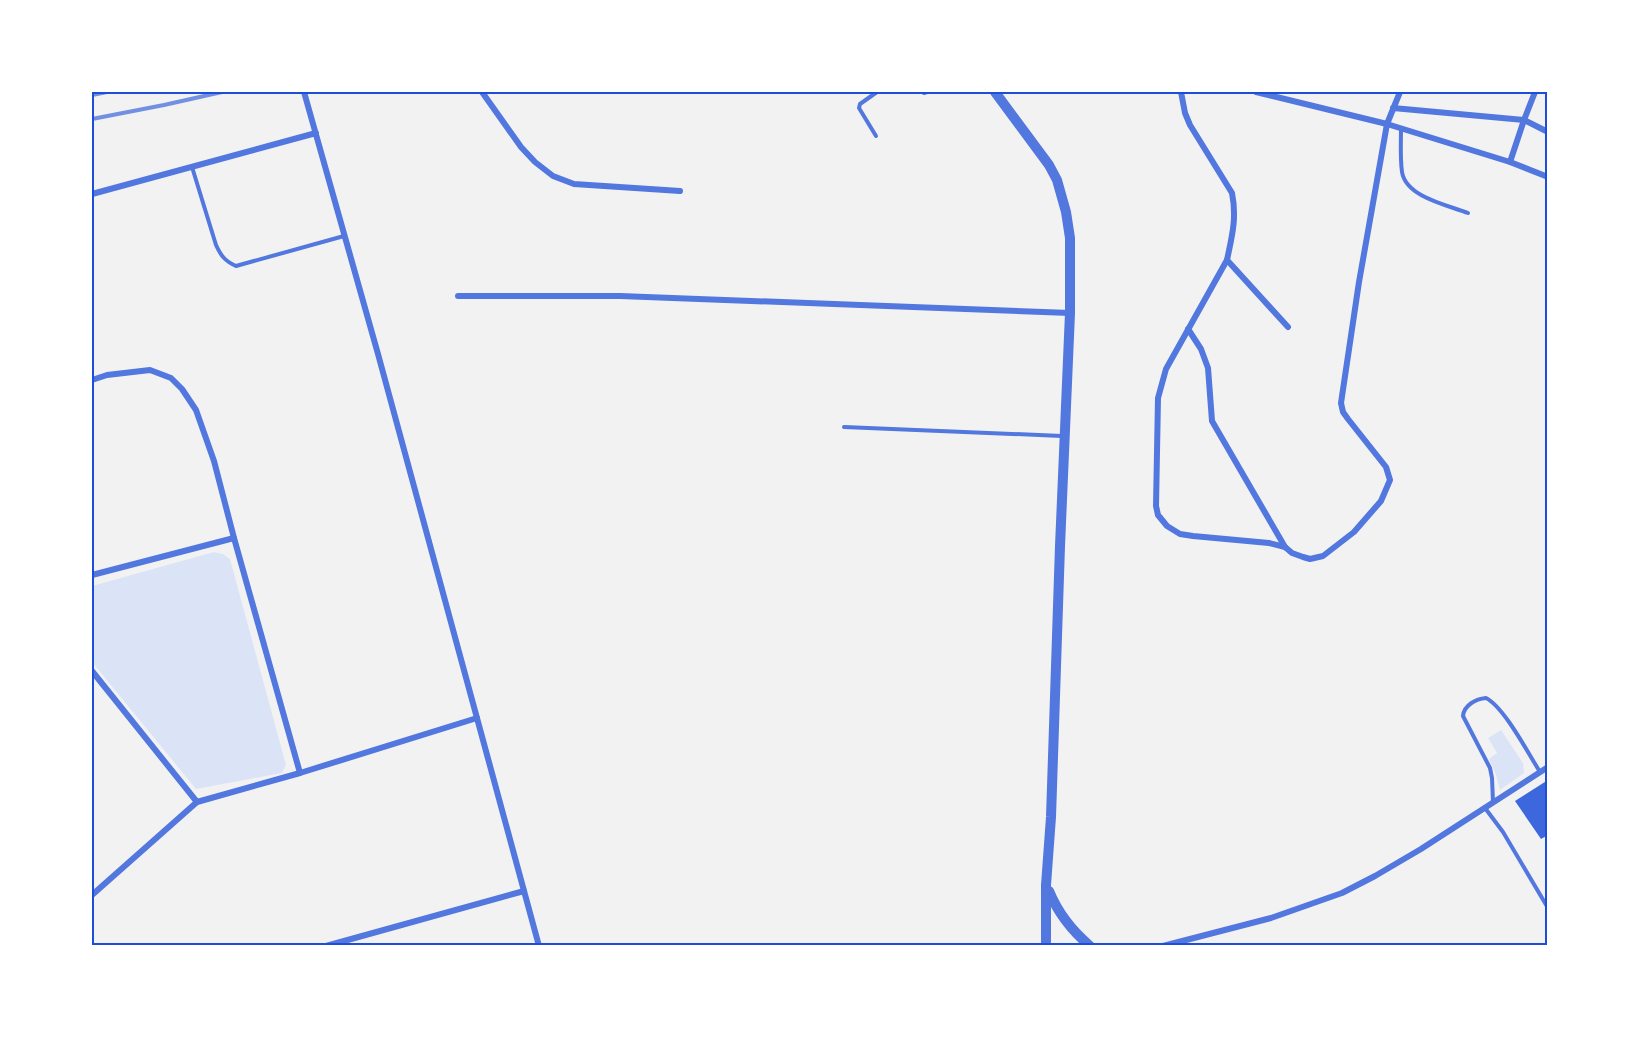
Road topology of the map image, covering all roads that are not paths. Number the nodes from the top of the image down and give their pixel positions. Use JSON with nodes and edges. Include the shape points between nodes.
{"nodes":[{"id":1,"x":304,"y":92,"type":"edge"},
{"id":2,"x":482,"y":92,"type":"edge"},
{"id":3,"x":878,"y":92,"type":"edge"},
{"id":4,"x":995,"y":92,"type":"edge"},
{"id":5,"x":1181,"y":92,"type":"edge"},
{"id":6,"x":1256,"y":92,"type":"edge"},
{"id":7,"x":1400,"y":92,"type":"edge"},
{"id":8,"x":1535,"y":92,"type":"edge"},
{"id":9,"x":1393,"y":108,"type":"junction"},
{"id":10,"x":1524,"y":120,"type":"junction"},
{"id":11,"x":1387,"y":124,"type":"junction"},
{"id":12,"x":1401,"y":128,"type":"junction"},
{"id":13,"x":1548,"y":132,"type":"edge"},
{"id":14,"x":316,"y":133,"type":"junction"},
{"id":15,"x":876,"y":136,"type":"dead end"},
{"id":16,"x":1510,"y":162,"type":"junction"},
{"id":17,"x":192,"y":166,"type":"junction"},
{"id":18,"x":1548,"y":177,"type":"edge"},
{"id":19,"x":680,"y":191,"type":"dead end"},
{"id":20,"x":92,"y":194,"type":"edge"},
{"id":21,"x":1468,"y":213,"type":"dead end"},
{"id":22,"x":345,"y":236,"type":"junction"},
{"id":23,"x":1227,"y":260,"type":"junction"},
{"id":24,"x":458,"y":296,"type":"dead end"},
{"id":25,"x":1070,"y":314,"type":"junction"},
{"id":26,"x":1288,"y":327,"type":"dead end"},
{"id":27,"x":1188,"y":329,"type":"junction"},
{"id":28,"x":92,"y":380,"type":"edge"},
{"id":29,"x":844,"y":426,"type":"dead end"},
{"id":30,"x":1064,"y":436,"type":"junction"},
{"id":31,"x":234,"y":538,"type":"junction"},
{"id":32,"x":1285,"y":547,"type":"junction"},
{"id":33,"x":92,"y":575,"type":"edge"},
{"id":34,"x":92,"y":671,"type":"edge"},
{"id":35,"x":477,"y":718,"type":"junction"},
{"id":36,"x":1548,"y":767,"type":"edge"},
{"id":37,"x":1540,"y":772,"type":"junction"},
{"id":38,"x":300,"y":773,"type":"junction"},
{"id":39,"x":197,"y":802,"type":"junction"},
{"id":40,"x":1493,"y":802,"type":"junction"},
{"id":41,"x":1485,"y":807,"type":"junction"},
{"id":42,"x":1047,"y":885,"type":"junction"},
{"id":43,"x":524,"y":891,"type":"junction"},
{"id":44,"x":92,"y":895,"type":"edge"},
{"id":45,"x":1548,"y":908,"type":"edge"},
{"id":46,"x":326,"y":945,"type":"edge"},
{"id":47,"x":539,"y":945,"type":"edge"},
{"id":48,"x":1046,"y":945,"type":"edge"},
{"id":49,"x":1090,"y":945,"type":"edge"},
{"id":50,"x":1163,"y":945,"type":"edge"}],
"edges":[{"from":1,"to":14,"type":"street"},
{"from":2,"to":19,"type":"street","via":[[521,147],[553,176],[574,184]]},
{"from":3,"to":15,"type":"lane","via":[[859,108]]},
{"from":4,"to":25,"type":"street","via":[[1049,165],[1063,196],[1070,238]]},
{"from":5,"to":23,"type":"street","via":[[1190,125],[1232,193],[1235,221]]},
{"from":6,"to":11,"type":"street"},
{"from":7,"to":9,"type":"street"},
{"from":8,"to":10,"type":"street"},
{"from":9,"to":10,"type":"street"},
{"from":9,"to":11,"type":"street"},
{"from":10,"to":13,"type":"street"},
{"from":10,"to":16,"type":"street"},
{"from":11,"to":12,"type":"street"},
{"from":11,"to":32,"type":"street","via":[[1341,403],[1343,412],[1386,467],[1390,480],[1381,501],[1330,552],[1310,559]]},
{"from":12,"to":16,"type":"street"},
{"from":12,"to":21,"type":"lane","via":[[1402,173],[1406,184],[1421,195]]},
{"from":14,"to":17,"type":"street"},
{"from":14,"to":22,"type":"street"},
{"from":16,"to":18,"type":"street"},
{"from":17,"to":20,"type":"street"},
{"from":17,"to":22,"type":"lane","via":[[216,245],[227,262],[236,266]]},
{"from":22,"to":35,"type":"street"},
{"from":23,"to":26,"type":"street"},
{"from":23,"to":27,"type":"street"},
{"from":24,"to":25,"type":"street","via":[[620,296]]},
{"from":25,"to":30,"type":"street"},
{"from":27,"to":32,"type":"street","via":[[1208,368],[1212,421]]},
{"from":27,"to":32,"type":"street","via":[[1166,369],[1158,398],[1158,515],[1180,534]]},
{"from":28,"to":31,"type":"street","via":[[150,369],[182,388],[196,410],[214,460]]},
{"from":29,"to":30,"type":"lane"},
{"from":30,"to":42,"type":"street"},
{"from":31,"to":33,"type":"street"},
{"from":31,"to":38,"type":"street"},
{"from":34,"to":39,"type":"street"},
{"from":35,"to":38,"type":"street"},
{"from":35,"to":43,"type":"street"},
{"from":36,"to":37,"type":"street"},
{"from":37,"to":40,"type":"street"},
{"from":37,"to":40,"type":"lane","via":[[1494,703],[1486,698],[1470,704],[1462,716],[1490,768]]},
{"from":38,"to":39,"type":"street"},
{"from":39,"to":44,"type":"street"},
{"from":40,"to":41,"type":"street"},
{"from":41,"to":45,"type":"lane"},
{"from":41,"to":50,"type":"street","via":[[1342,894],[1271,918]]},
{"from":42,"to":48,"type":"street"},
{"from":42,"to":49,"type":"street","via":[[1067,924]]},
{"from":43,"to":46,"type":"street"},
{"from":43,"to":47,"type":"street"}]}
